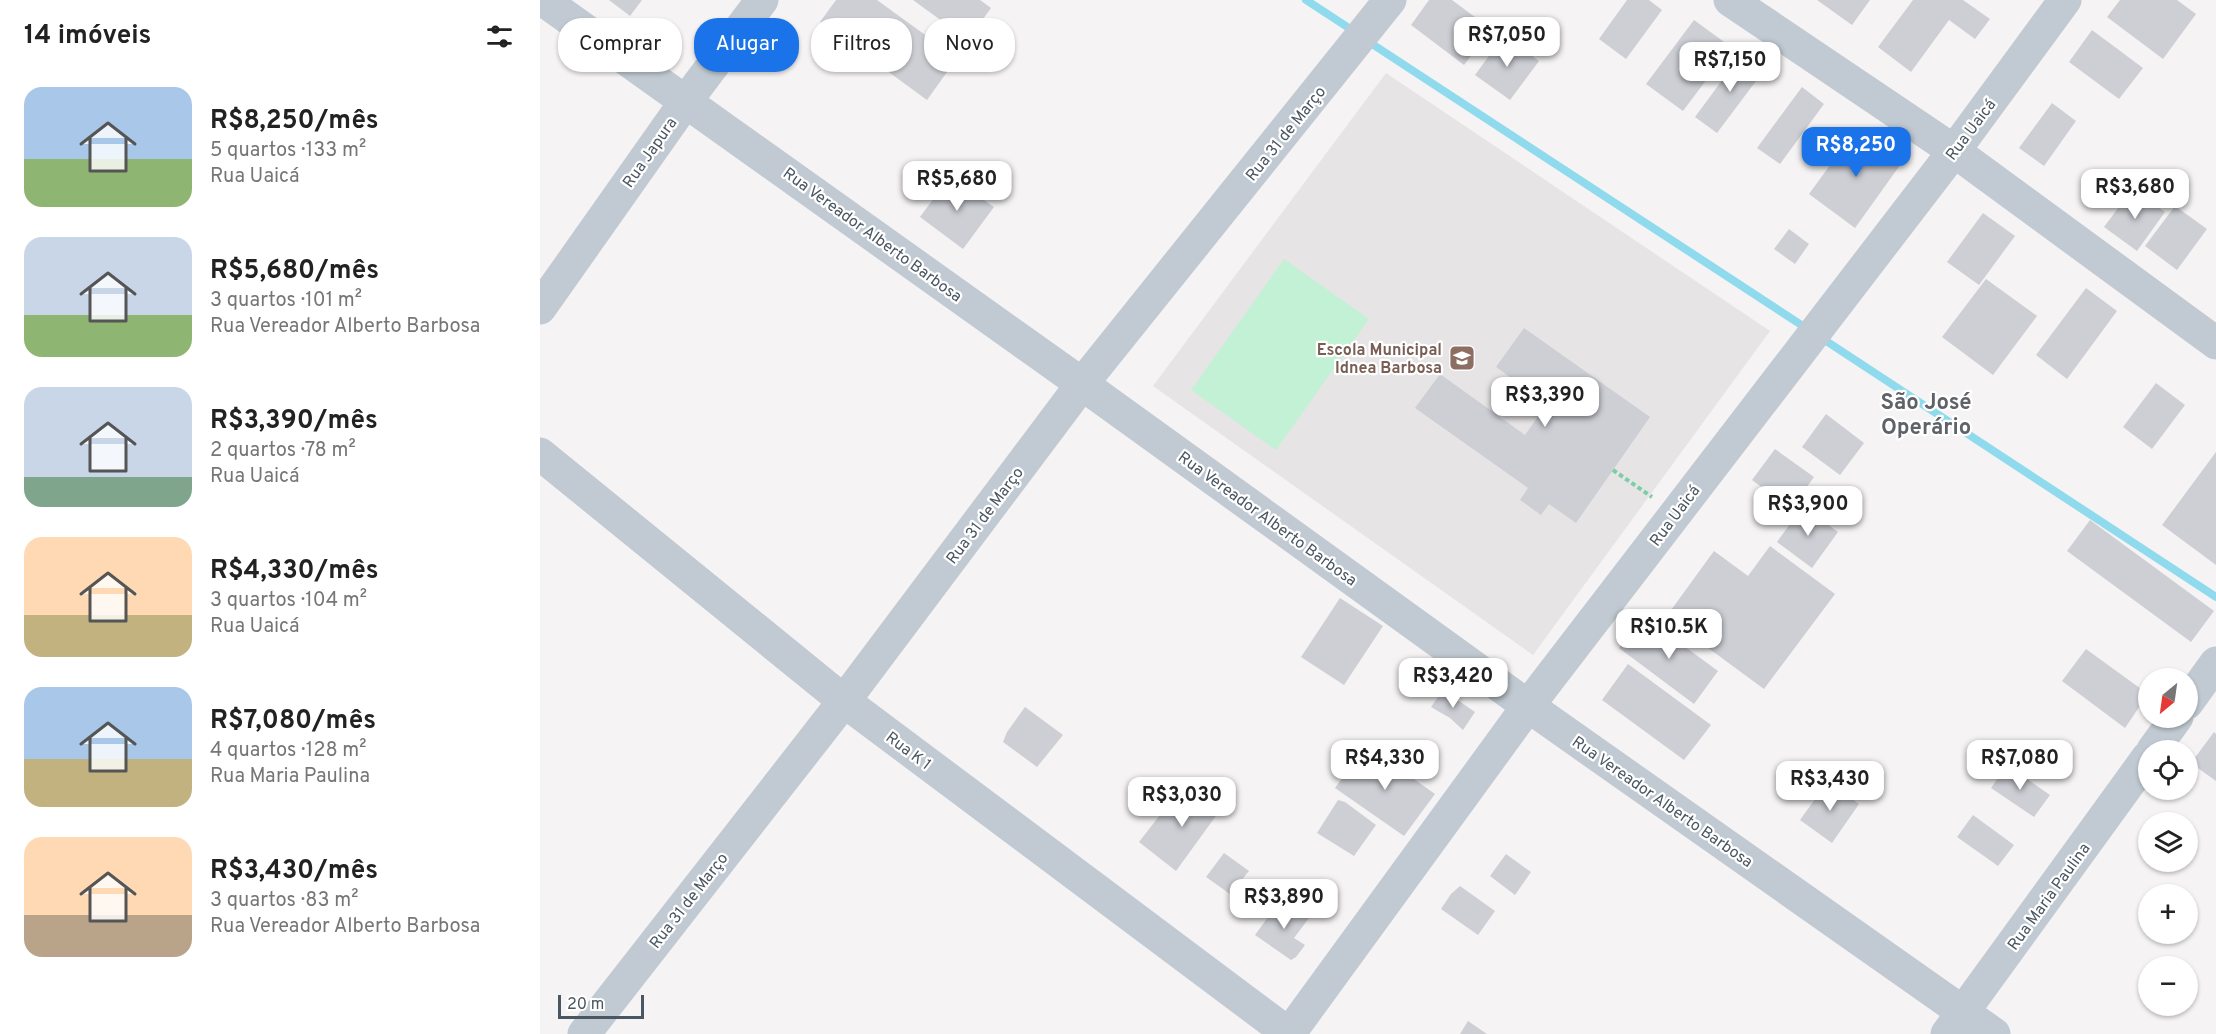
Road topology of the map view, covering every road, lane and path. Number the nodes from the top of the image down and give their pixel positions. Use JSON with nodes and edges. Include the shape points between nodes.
{"nodes":[{"id":1,"x":543,"y":0,"type":"edge"},
{"id":2,"x":762,"y":0,"type":"edge"},
{"id":3,"x":1730,"y":0,"type":"edge"},
{"id":4,"x":2065,"y":0,"type":"edge"},
{"id":5,"x":1372,"y":24,"type":"edge"},
{"id":6,"x":686,"y":101,"type":"junction"},
{"id":7,"x":1954,"y":151,"type":"junction"},
{"id":8,"x":540,"y":308,"type":"edge"},
{"id":9,"x":2216,"y":343,"type":"edge"},
{"id":10,"x":1082,"y":384,"type":"junction"},
{"id":11,"x":540,"y":454,"type":"edge"},
{"id":12,"x":1613,"y":470,"type":"dead end"},
{"id":13,"x":1675,"y":514,"type":"junction"},
{"id":14,"x":2216,"y":663,"type":"edge"},
{"id":15,"x":2198,"y":688,"type":"edge"},
{"id":16,"x":844,"y":701,"type":"junction"},
{"id":17,"x":1528,"y":706,"type":"junction"},
{"id":18,"x":2138,"y":771,"type":"edge"},
{"id":19,"x":1955,"y":1023,"type":"edge"},
{"id":20,"x":584,"y":1034,"type":"edge"},
{"id":21,"x":1289,"y":1034,"type":"edge"},
{"id":22,"x":1994,"y":1034,"type":"edge"}],
"edges":[{"from":1,"to":6,"type":"street","name":"Rua Vereador Alberto Barbosa"},
{"from":2,"to":6,"type":"street","name":"Rua Japura"},
{"from":3,"to":7,"type":"street"},
{"from":4,"to":7,"type":"street","name":"Rua Uaicá"},
{"from":5,"to":10,"type":"street","name":"Rua 31 de Março"},
{"from":6,"to":8,"type":"street","name":"Rua Japura"},
{"from":6,"to":10,"type":"street","name":"Rua Vereador Alberto Barbosa"},
{"from":7,"to":9,"type":"street"},
{"from":7,"to":13,"type":"street","name":"Rua Uaicá"},
{"from":10,"to":16,"type":"street","name":"Rua 31 de Março"},
{"from":10,"to":17,"type":"street","name":"Rua Vereador Alberto Barbosa"},
{"from":11,"to":16,"type":"street","name":"Rua K 1"},
{"from":12,"to":13,"type":"path"},
{"from":13,"to":17,"type":"street","name":"Rua Uaicá"},
{"from":14,"to":15,"type":"street"},
{"from":16,"to":20,"type":"street","name":"Rua 31 de Março"},
{"from":16,"to":21,"type":"street","name":"Rua K 1"},
{"from":17,"to":19,"type":"street","name":"Rua Vereador Alberto Barbosa"},
{"from":17,"to":21,"type":"street","name":"Rua Uaicá"},
{"from":18,"to":19,"type":"street","name":"Rua Maria Paulina"},
{"from":19,"to":22,"type":"street","name":"Rua Vereador Alberto Barbosa"}]}
